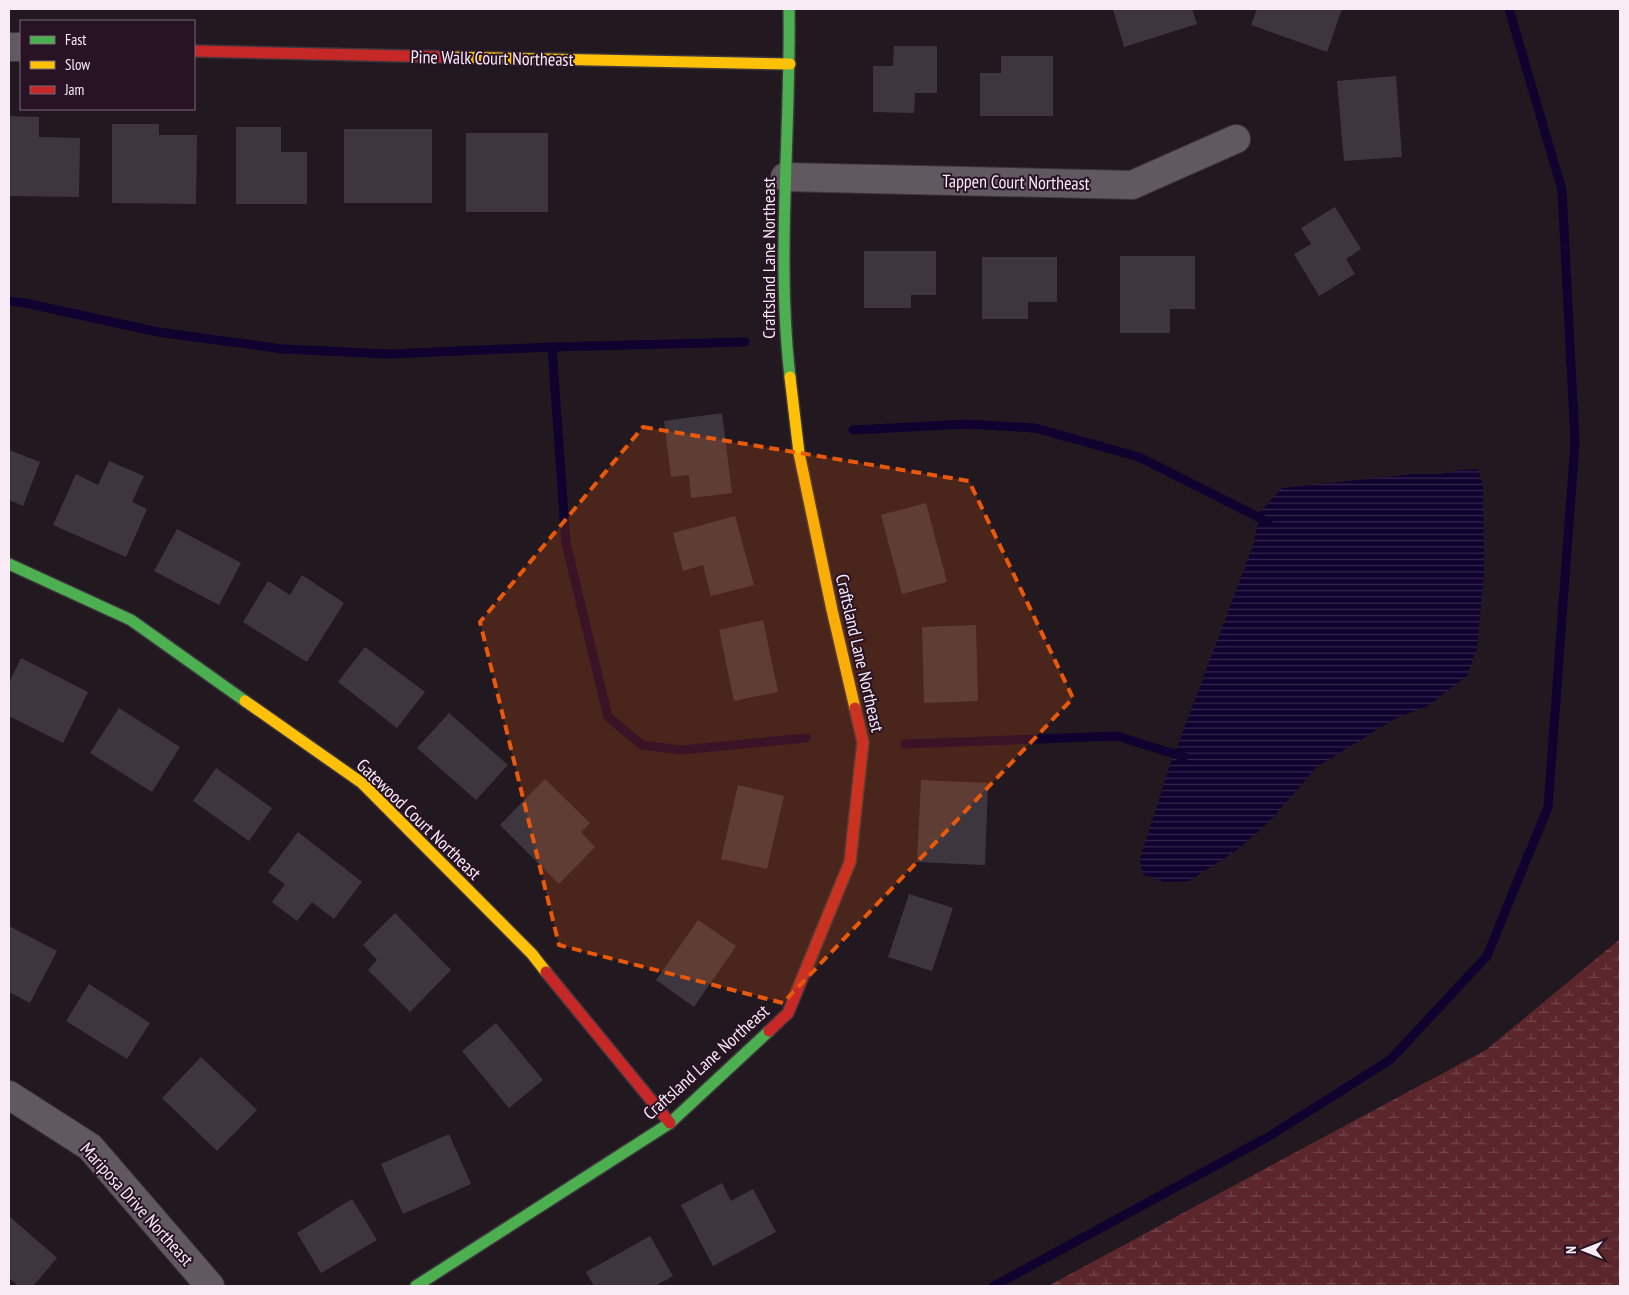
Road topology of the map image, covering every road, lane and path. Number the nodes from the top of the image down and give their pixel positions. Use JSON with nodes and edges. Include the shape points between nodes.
{"nodes":[{"id":1,"x":789,"y":9,"type":"edge"},
{"id":2,"x":195,"y":51,"type":"edge"},
{"id":3,"x":790,"y":64,"type":"junction"},
{"id":4,"x":1236,"y":139,"type":"dead end"},
{"id":5,"x":785,"y":177,"type":"junction"},
{"id":6,"x":9,"y":564,"type":"edge"},
{"id":7,"x":9,"y":1095,"type":"edge"},
{"id":8,"x":670,"y":1123,"type":"junction"},
{"id":9,"x":210,"y":1286,"type":"edge"},
{"id":10,"x":416,"y":1286,"type":"edge"}],
"edges":[{"from":1,"to":3,"type":"street","name":"Craftsland Lane Northeast"},
{"from":2,"to":3,"type":"street","name":"Pine Walk Court Northeast"},
{"from":3,"to":5,"type":"street","name":"Craftsland Lane Northeast"},
{"from":4,"to":5,"type":"street","name":"Tappen Court Northeast","via":[[1132,185]]},
{"from":5,"to":8,"type":"street","name":"Craftsland Lane Northeast","via":[[785,333],[799,453],[863,742],[850,862],[788,1013]]},
{"from":6,"to":8,"type":"street","name":"Gatewood Court Northeast","via":[[131,620],[362,783],[532,954]]},
{"from":7,"to":9,"type":"street","name":"Mariposa Drive Northeast","via":[[90,1147]]},
{"from":8,"to":10,"type":"street","name":"Craftsland Lane Northeast"}]}
